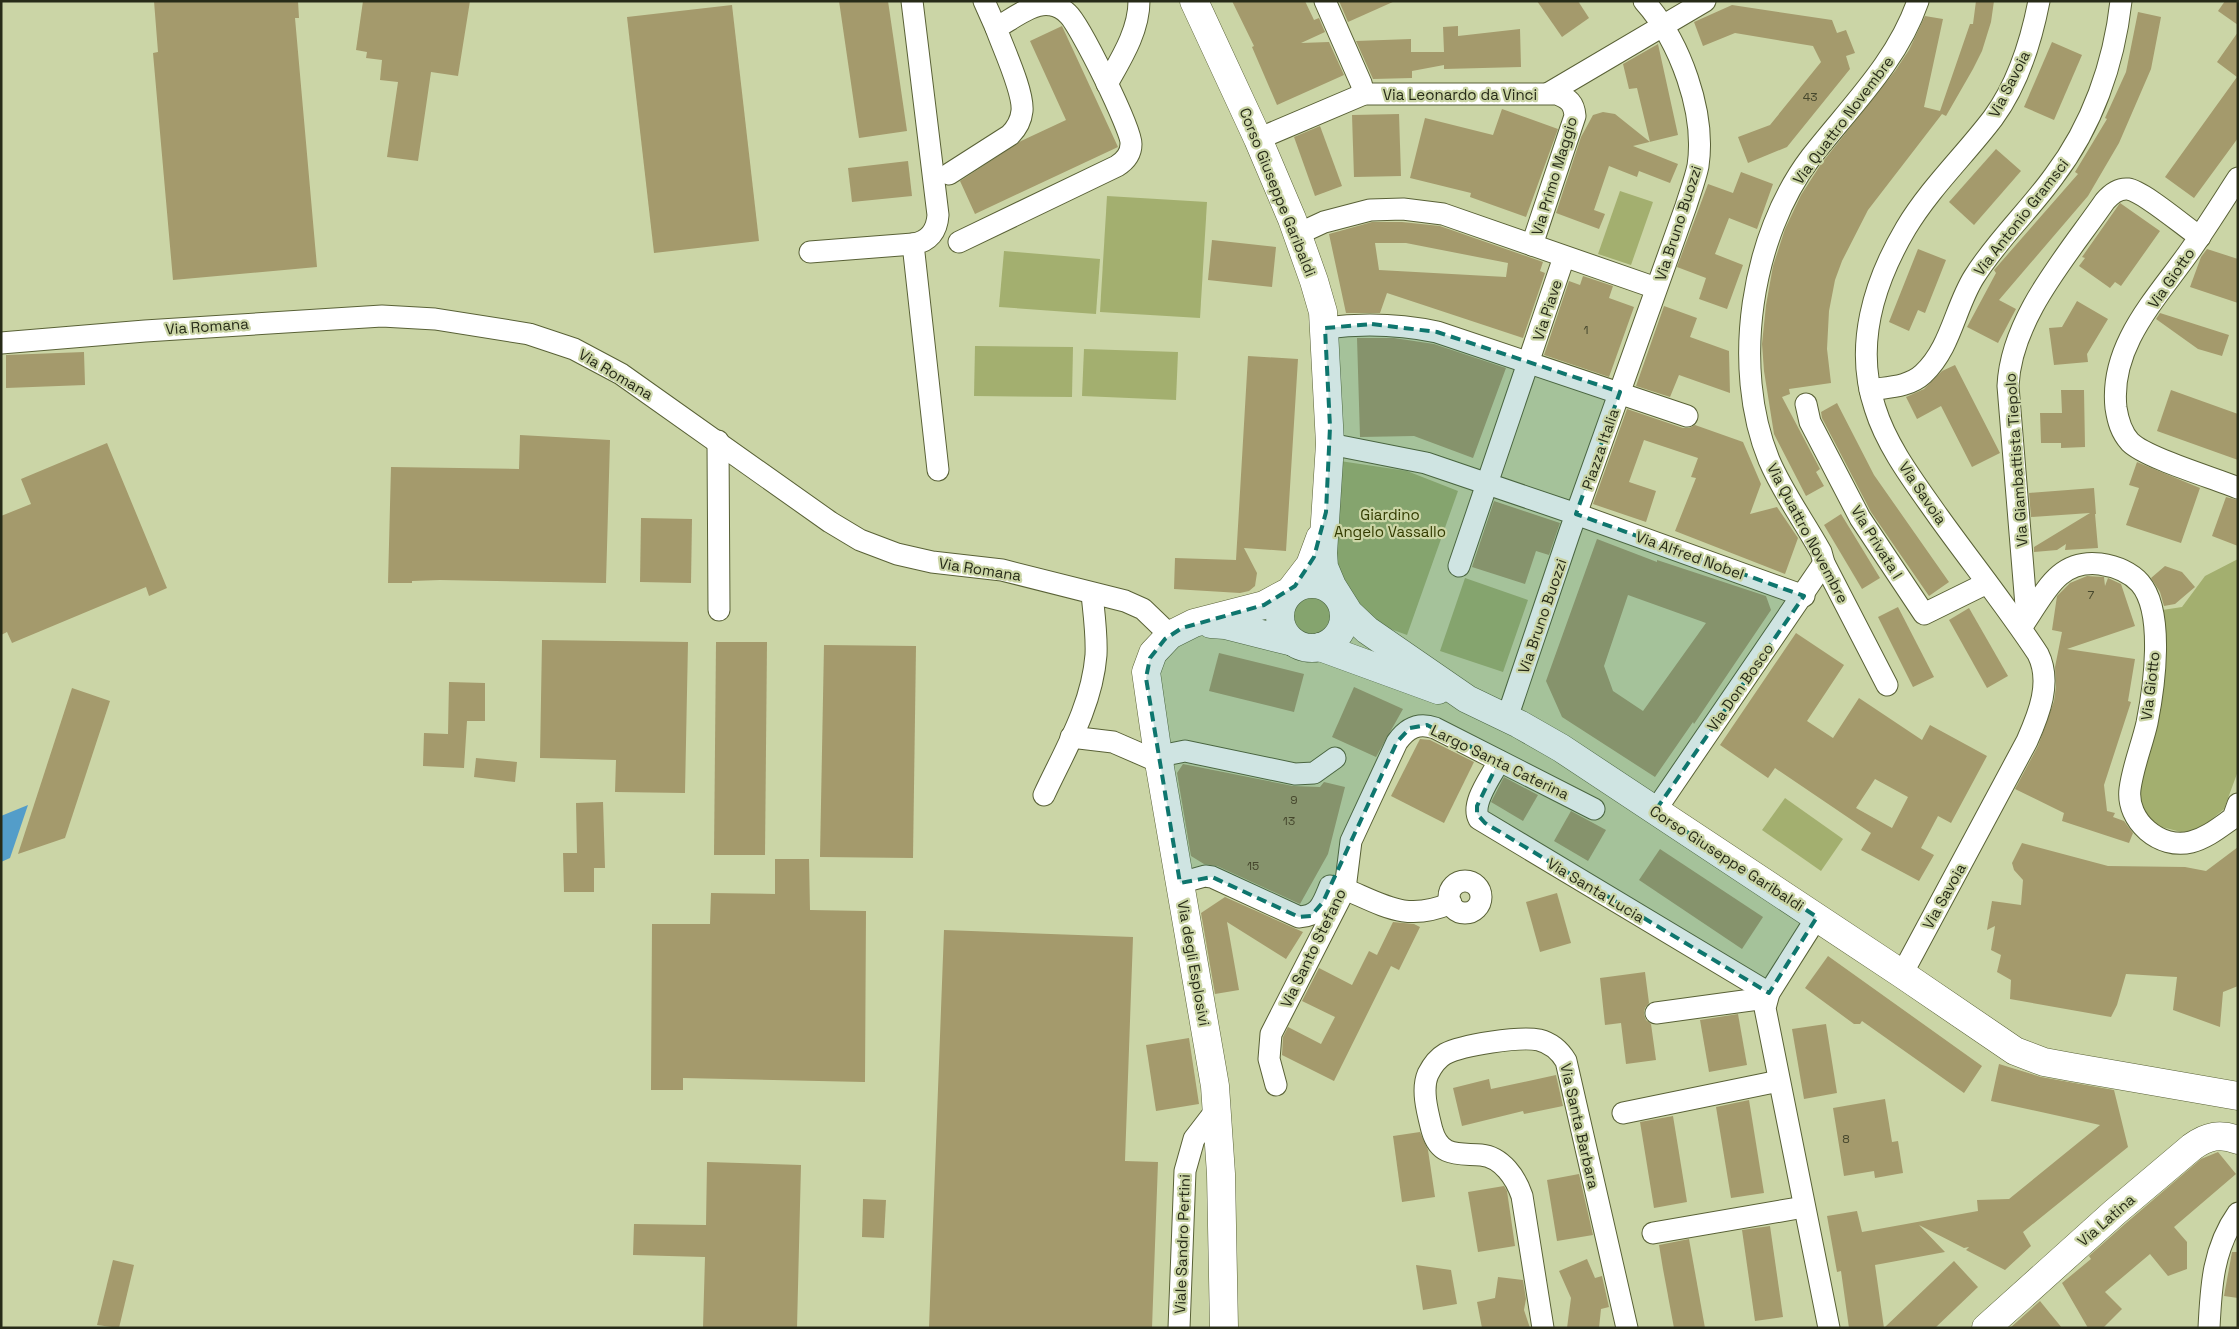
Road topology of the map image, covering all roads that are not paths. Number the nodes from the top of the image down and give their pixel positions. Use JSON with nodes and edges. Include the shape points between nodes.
{"nodes":[{"id":1,"x":912,"y":1,"type":"edge"},
{"id":2,"x":984,"y":1,"type":"edge"},
{"id":3,"x":1139,"y":1,"type":"edge"},
{"id":4,"x":1194,"y":1,"type":"edge"},
{"id":5,"x":1325,"y":1,"type":"edge"},
{"id":6,"x":1644,"y":1,"type":"edge"},
{"id":7,"x":1706,"y":1,"type":"edge"},
{"id":8,"x":1918,"y":1,"type":"edge"},
{"id":9,"x":2040,"y":1,"type":"edge"},
{"id":10,"x":2121,"y":1,"type":"edge"},
{"id":11,"x":1662,"y":25,"type":"junction"},
{"id":12,"x":996,"y":28,"type":"junction"},
{"id":13,"x":1107,"y":84,"type":"junction"},
{"id":14,"x":1549,"y":93,"type":"junction"},
{"id":15,"x":1364,"y":94,"type":"junction"},
{"id":16,"x":1258,"y":139,"type":"junction"},
{"id":17,"x":949,"y":174,"type":"dead end"},
{"id":18,"x":2238,"y":178,"type":"edge"},
{"id":19,"x":1298,"y":234,"type":"junction"},
{"id":20,"x":2200,"y":237,"type":"junction"},
{"id":21,"x":959,"y":242,"type":"dead end"},
{"id":22,"x":913,"y":244,"type":"junction"},
{"id":23,"x":1532,"y":245,"type":"junction"},
{"id":24,"x":810,"y":252,"type":"dead end"},
{"id":25,"x":1564,"y":257,"type":"junction"},
{"id":26,"x":1656,"y":288,"type":"junction"},
{"id":27,"x":1325,"y":328,"type":"junction"},
{"id":28,"x":1,"y":343,"type":"edge"},
{"id":29,"x":1529,"y":362,"type":"junction"},
{"id":30,"x":1870,"y":390,"type":"junction"},
{"id":31,"x":1620,"y":392,"type":"junction"},
{"id":32,"x":1806,"y":404,"type":"dead end"},
{"id":33,"x":1687,"y":416,"type":"dead end"},
{"id":34,"x":718,"y":441,"type":"junction"},
{"id":35,"x":1330,"y":444,"type":"junction"},
{"id":36,"x":938,"y":470,"type":"dead end"},
{"id":37,"x":1488,"y":484,"type":"junction"},
{"id":38,"x":2238,"y":488,"type":"edge"},
{"id":39,"x":1326,"y":512,"type":"junction"},
{"id":40,"x":1576,"y":514,"type":"junction"},
{"id":41,"x":1824,"y":563,"type":"junction"},
{"id":42,"x":1459,"y":566,"type":"dead end"},
{"id":43,"x":1987,"y":583,"type":"junction"},
{"id":44,"x":1290,"y":591,"type":"junction"},
{"id":45,"x":1092,"y":594,"type":"junction"},
{"id":46,"x":1804,"y":596,"type":"junction"},
{"id":47,"x":1340,"y":600,"type":"junction"},
{"id":48,"x":719,"y":610,"type":"dead end"},
{"id":49,"x":1194,"y":623,"type":"junction"},
{"id":50,"x":2024,"y":624,"type":"junction"},
{"id":51,"x":1170,"y":635,"type":"junction"},
{"id":52,"x":1292,"y":642,"type":"junction"},
{"id":53,"x":1320,"y":647,"type":"junction"},
{"id":54,"x":1887,"y":685,"type":"dead end"},
{"id":55,"x":1467,"y":699,"type":"junction"},
{"id":56,"x":1507,"y":718,"type":"junction"},
{"id":57,"x":1405,"y":732,"type":"joint"},
{"id":58,"x":1071,"y":737,"type":"junction"},
{"id":59,"x":1336,"y":758,"type":"dead end"},
{"id":60,"x":1499,"y":761,"type":"junction"},
{"id":61,"x":1159,"y":762,"type":"junction"},
{"id":62,"x":1044,"y":795,"type":"dead end"},
{"id":63,"x":1594,"y":809,"type":"dead end"},
{"id":64,"x":1655,"y":811,"type":"junction"},
{"id":65,"x":2236,"y":814,"type":"edge"},
{"id":66,"x":1351,"y":841,"type":"junction"},
{"id":67,"x":1180,"y":883,"type":"junction"},
{"id":68,"x":1345,"y":889,"type":"junction"},
{"id":69,"x":1451,"y":904,"type":"dead end"},
{"id":70,"x":1817,"y":917,"type":"junction"},
{"id":71,"x":1902,"y":974,"type":"junction"},
{"id":72,"x":1768,"y":995,"type":"junction"},
{"id":73,"x":1656,"y":1013,"type":"dead end"},
{"id":74,"x":1779,"y":1081,"type":"junction"},
{"id":75,"x":1276,"y":1085,"type":"dead end"},
{"id":76,"x":2232,"y":1100,"type":"edge"},
{"id":77,"x":1217,"y":1109,"type":"junction"},
{"id":78,"x":1623,"y":1113,"type":"dead end"},
{"id":79,"x":2238,"y":1140,"type":"edge"},
{"id":80,"x":1804,"y":1206,"type":"junction"},
{"id":81,"x":2238,"y":1213,"type":"edge"},
{"id":82,"x":1653,"y":1233,"type":"dead end"},
{"id":83,"x":1179,"y":1328,"type":"edge"},
{"id":84,"x":1224,"y":1328,"type":"edge"},
{"id":85,"x":1543,"y":1328,"type":"edge"},
{"id":86,"x":1627,"y":1328,"type":"edge"},
{"id":87,"x":1829,"y":1328,"type":"edge"},
{"id":88,"x":1986,"y":1328,"type":"edge"},
{"id":89,"x":2209,"y":1328,"type":"edge"}],
"edges":[{"from":1,"to":22,"type":"street","via":[[938,216],[934,233]]},
{"from":2,"to":12,"type":"street"},
{"from":3,"to":13,"type":"street","via":[[1130,40]]},
{"from":4,"to":16,"type":"main road","name":"Corso Giuseppe Garibaldi"},
{"from":5,"to":15,"type":"street"},
{"from":6,"to":11,"type":"street","name":"Via Bruno Buozzi"},
{"from":7,"to":11,"type":"street","name":"Via Leonardo da Vinci"},
{"from":8,"to":41,"type":"street","name":"Via Quattro Novembre","via":[[1894,53],[1811,158],[1792,188],[1768,241],[1754,294],[1750,370],[1762,436],[1783,489],[1818,547]]},
{"from":9,"to":30,"type":"street","name":"Via Savoia","via":[[2029,45],[2002,105],[1912,219],[1884,272],[1868,328]]},
{"from":10,"to":30,"type":"street","name":"Via Antonio Gramsci","via":[[2108,66],[2084,129],[2066,160],[1977,272],[1929,368],[1911,382]]},
{"from":11,"to":14,"type":"street","name":"Via Leonardo da Vinci"},
{"from":11,"to":26,"type":"street","name":"Via Bruno Buozzi","via":[[1690,86],[1699,155],[1691,192]]},
{"from":12,"to":13,"type":"street","via":[[1040,5],[1054,5],[1073,20]]},
{"from":12,"to":17,"type":"street","via":[[1021,96],[1022,117],[1010,135]]},
{"from":13,"to":21,"type":"street","via":[[1131,139],[1130,152],[1122,163]]},
{"from":14,"to":15,"type":"street","name":"Via Leonardo da Vinci"},
{"from":14,"to":23,"type":"street","name":"Via Primo Maggio","via":[[1569,100],[1575,116]]},
{"from":15,"to":16,"type":"street","name":"Via Leonardo da Vinci"},
{"from":16,"to":19,"type":"main road","name":"Corso Giuseppe Garibaldi"},
{"from":18,"to":20,"type":"street","name":"Via Giotto"},
{"from":19,"to":23,"type":"street","via":[[1346,215],[1395,208],[1443,214]]},
{"from":19,"to":27,"type":"main road","name":"Corso Giuseppe Garibaldi"},
{"from":20,"to":38,"type":"street","name":"Via Giotto","via":[[2127,343],[2116,385],[2117,417],[2125,436],[2140,449]]},
{"from":20,"to":50,"type":"street","name":"Via Giambattista Tiepolo","via":[[2133,191],[2115,192],[2105,201],[2049,282],[2020,332],[2008,386]]},
{"from":22,"to":24,"type":"street"},
{"from":22,"to":36,"type":"street"},
{"from":23,"to":25,"type":"street"},
{"from":25,"to":26,"type":"street"},
{"from":25,"to":29,"type":"street","name":"Via Piave"},
{"from":26,"to":31,"type":"street","name":"Via Bruno Buozzi"},
{"from":27,"to":29,"type":"street","name":"Piazza Italia","via":[[1362,324],[1424,329]]},
{"from":27,"to":35,"type":"main road","name":"Corso Giuseppe Garibaldi"},
{"from":28,"to":34,"type":"street","name":"Via Romana","via":[[334,317],[400,316],[443,320],[528,334],[574,349],[631,379]]},
{"from":29,"to":31,"type":"street","name":"Piazza Italia"},
{"from":29,"to":37,"type":"street"},
{"from":30,"to":43,"type":"street","name":"Via Savoia","via":[[1879,420],[1897,454]]},
{"from":31,"to":33,"type":"street"},
{"from":31,"to":40,"type":"street","name":"Piazza Italia"},
{"from":32,"to":43,"type":"street","name":"Via Privata I","via":[[1810,422],[1860,518],[1924,614]]},
{"from":34,"to":45,"type":"street","name":"Via Romana","via":[[837,527],[869,544],[932,562],[1002,570]]},
{"from":34,"to":48,"type":"street"},
{"from":35,"to":37,"type":"street","via":[[1414,460]]},
{"from":35,"to":39,"type":"main road","name":"Corso Giuseppe Garibaldi"},
{"from":37,"to":40,"type":"street"},
{"from":37,"to":42,"type":"street"},
{"from":39,"to":44,"type":"main road","name":"Corso Giuseppe Garibaldi","via":[[1314,558]]},
{"from":39,"to":47,"type":"main road","name":"Corso Giuseppe Garibaldi","via":[[1324,567]]},
{"from":40,"to":46,"type":"street","name":"Via Alfred Nobel"},
{"from":40,"to":56,"type":"street","name":"Via Bruno Buozzi"},
{"from":41,"to":46,"type":"street","name":"Via Don Bosco"},
{"from":41,"to":54,"type":"street","name":"Via Quattro Novembre"},
{"from":43,"to":50,"type":"street","name":"Via Savoia"},
{"from":44,"to":47,"type":"main road","via":[[1308,583],[1317,584],[1327,586]]},
{"from":44,"to":49,"type":"main road","name":"Via degli Esplosivi","via":[[1258,607]]},
{"from":44,"to":52,"type":"main road","via":[[1284,599],[1279,618],[1281,627]]},
{"from":45,"to":51,"type":"street","name":"Via Romana","via":[[1125,601],[1143,609]]},
{"from":45,"to":58,"type":"street","via":[[1096,644],[1094,672],[1088,698]]},
{"from":46,"to":64,"type":"street","name":"Via Don Bosco"},
{"from":47,"to":53,"type":"main road","via":[[1344,611],[1342,628],[1335,638]]},
{"from":47,"to":55,"type":"main road","name":"Corso Giuseppe Garibaldi","via":[[1367,630]]},
{"from":49,"to":51,"type":"main road","name":"Via degli Esplosivi"},
{"from":49,"to":52,"type":"main road","name":"Via degli Esplosivi","via":[[1225,624]]},
{"from":50,"to":65,"type":"street","name":"Via Giotto","via":[[2053,580],[2072,566],[2090,563],[2109,566],[2139,581],[2148,597],[2152,614],[2156,663],[2147,721],[2130,789],[2134,812],[2147,831],[2160,840],[2175,843],[2198,840]]},
{"from":50,"to":71,"type":"street","name":"Via Savoia","via":[[2044,669],[2044,688],[2037,717],[2009,778]]},
{"from":51,"to":61,"type":"main road","name":"Via degli Esplosivi","via":[[1152,653],[1146,672]]},
{"from":52,"to":53,"type":"main road"},
{"from":53,"to":55,"type":"main road"},
{"from":55,"to":56,"type":"main road","name":"Corso Giuseppe Garibaldi"},
{"from":56,"to":64,"type":"main road","name":"Corso Giuseppe Garibaldi","via":[[1561,748]]},
{"from":57,"to":60,"type":"street","name":"Largo Santa Caterina","via":[[1415,726],[1427,725]]},
{"from":57,"to":66,"type":"street","name":"Via Santo Stefano","via":[[1397,742]]},
{"from":58,"to":61,"type":"street","via":[[1113,742]]},
{"from":58,"to":62,"type":"street"},
{"from":59,"to":61,"type":"street","via":[[1314,773],[1303,774],[1185,752],[1170,754]]},
{"from":60,"to":63,"type":"street","name":"Largo Santa Caterina"},
{"from":60,"to":72,"type":"street","name":"Via Santa Lucia","via":[[1479,801],[1479,819]]},
{"from":61,"to":67,"type":"main road","name":"Via degli Esplosivi"},
{"from":64,"to":70,"type":"main road","name":"Corso Giuseppe Garibaldi"},
{"from":66,"to":67,"type":"street","via":[[1323,902],[1311,916],[1299,917],[1212,877]]},
{"from":66,"to":68,"type":"street","name":"Via Santo Stefano"},
{"from":67,"to":77,"type":"main road","name":"Via degli Esplosivi"},
{"from":68,"to":69,"type":"street","via":[[1389,907],[1416,913],[1430,912]]},
{"from":68,"to":75,"type":"street","name":"Via Santo Stefano","via":[[1271,1034],[1269,1059]]},
{"from":70,"to":71,"type":"main road","name":"Corso Giuseppe Garibaldi"},
{"from":70,"to":72,"type":"street"},
{"from":71,"to":76,"type":"main road","name":"Corso Giuseppe Garibaldi","via":[[2024,1055]]},
{"from":72,"to":73,"type":"street"},
{"from":72,"to":74,"type":"street","via":[[1765,1013]]},
{"from":74,"to":78,"type":"street"},
{"from":74,"to":80,"type":"street"},
{"from":77,"to":83,"type":"street","name":"Viale Sandro Pertini","via":[[1194,1139],[1185,1171]]},
{"from":77,"to":84,"type":"main road","name":"Via degli Esplosivi"},
{"from":79,"to":88,"type":"main road","name":"Via Latina","via":[[2214,1136],[2192,1147]]},
{"from":80,"to":82,"type":"street"},
{"from":80,"to":87,"type":"street"},
{"from":81,"to":89,"type":"street","via":[[2222,1239],[2214,1267]]},
{"from":85,"to":86,"type":"street","name":"Via Santa Barbara","via":[[1522,1196],[1516,1181],[1504,1166],[1494,1160],[1481,1155],[1455,1155],[1444,1149],[1432,1132],[1426,1082],[1437,1061],[1452,1052],[1521,1039],[1540,1040],[1562,1054]]}]}
